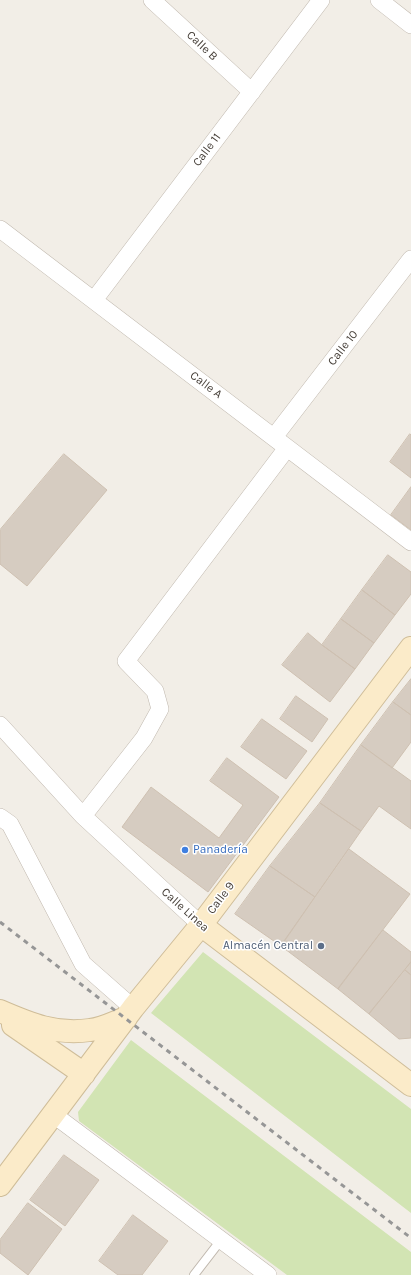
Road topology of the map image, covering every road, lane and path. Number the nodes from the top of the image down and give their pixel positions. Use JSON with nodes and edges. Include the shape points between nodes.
{"nodes":[{"id":1,"x":152,"y":0,"type":"edge"},
{"id":2,"x":321,"y":0,"type":"edge"},
{"id":3,"x":379,"y":0,"type":"edge"},
{"id":4,"x":411,"y":25,"type":"edge"},
{"id":5,"x":252,"y":92,"type":"junction"},
{"id":6,"x":0,"y":229,"type":"edge"},
{"id":7,"x":411,"y":259,"type":"edge"},
{"id":8,"x":94,"y":300,"type":"junction"},
{"id":9,"x":281,"y":443,"type":"junction"},
{"id":10,"x":411,"y":542,"type":"edge"},
{"id":11,"x":411,"y":648,"type":"edge"},
{"id":12,"x":0,"y":725,"type":"edge"},
{"id":13,"x":83,"y":816,"type":"junction"},
{"id":14,"x":0,"y":817,"type":"edge"},
{"id":15,"x":201,"y":925,"type":"junction"},
{"id":16,"x":0,"y":1011,"type":"edge"},
{"id":17,"x":129,"y":1013,"type":"junction"},
{"id":18,"x":0,"y":1016,"type":"edge"},
{"id":19,"x":84,"y":1074,"type":"junction"},
{"id":20,"x":411,"y":1085,"type":"edge"},
{"id":21,"x":54,"y":1115,"type":"junction"},
{"id":22,"x":0,"y":1185,"type":"edge"},
{"id":23,"x":221,"y":1240,"type":"junction"},
{"id":24,"x":194,"y":1275,"type":"edge"},
{"id":25,"x":268,"y":1275,"type":"edge"}],
"edges":[{"from":1,"to":5,"type":"street","name":"Calle B"},
{"from":2,"to":5,"type":"street","name":"Calle 11"},
{"from":3,"to":4,"type":"street"},
{"from":5,"to":8,"type":"street","name":"Calle 11"},
{"from":6,"to":8,"type":"street","name":"Calle A"},
{"from":7,"to":9,"type":"street","name":"Calle 10"},
{"from":8,"to":9,"type":"street","name":"Calle A"},
{"from":9,"to":10,"type":"street","name":"Calle A"},
{"from":9,"to":13,"type":"street","name":"Calle 10","via":[[126,661],[155,691],[160,709],[144,738]]},
{"from":11,"to":15,"type":"main road","name":"Calle 9"},
{"from":12,"to":13,"type":"street","name":"Calle Linea"},
{"from":13,"to":15,"type":"street","name":"Calle Linea"},
{"from":14,"to":17,"type":"street","via":[[10,824],[83,964]]},
{"from":15,"to":17,"type":"main road","name":"Calle 9"},
{"from":15,"to":20,"type":"main road","name":"Calle Linea"},
{"from":16,"to":17,"type":"main road","via":[[31,1024],[59,1031],[91,1030]]},
{"from":17,"to":19,"type":"main road","name":"Calle 9"},
{"from":18,"to":19,"type":"main road"},
{"from":19,"to":21,"type":"main road","name":"Calle 9"},
{"from":21,"to":22,"type":"main road","name":"Calle 9"},
{"from":21,"to":23,"type":"street"},
{"from":23,"to":24,"type":"lane"},
{"from":23,"to":25,"type":"street"}]}
